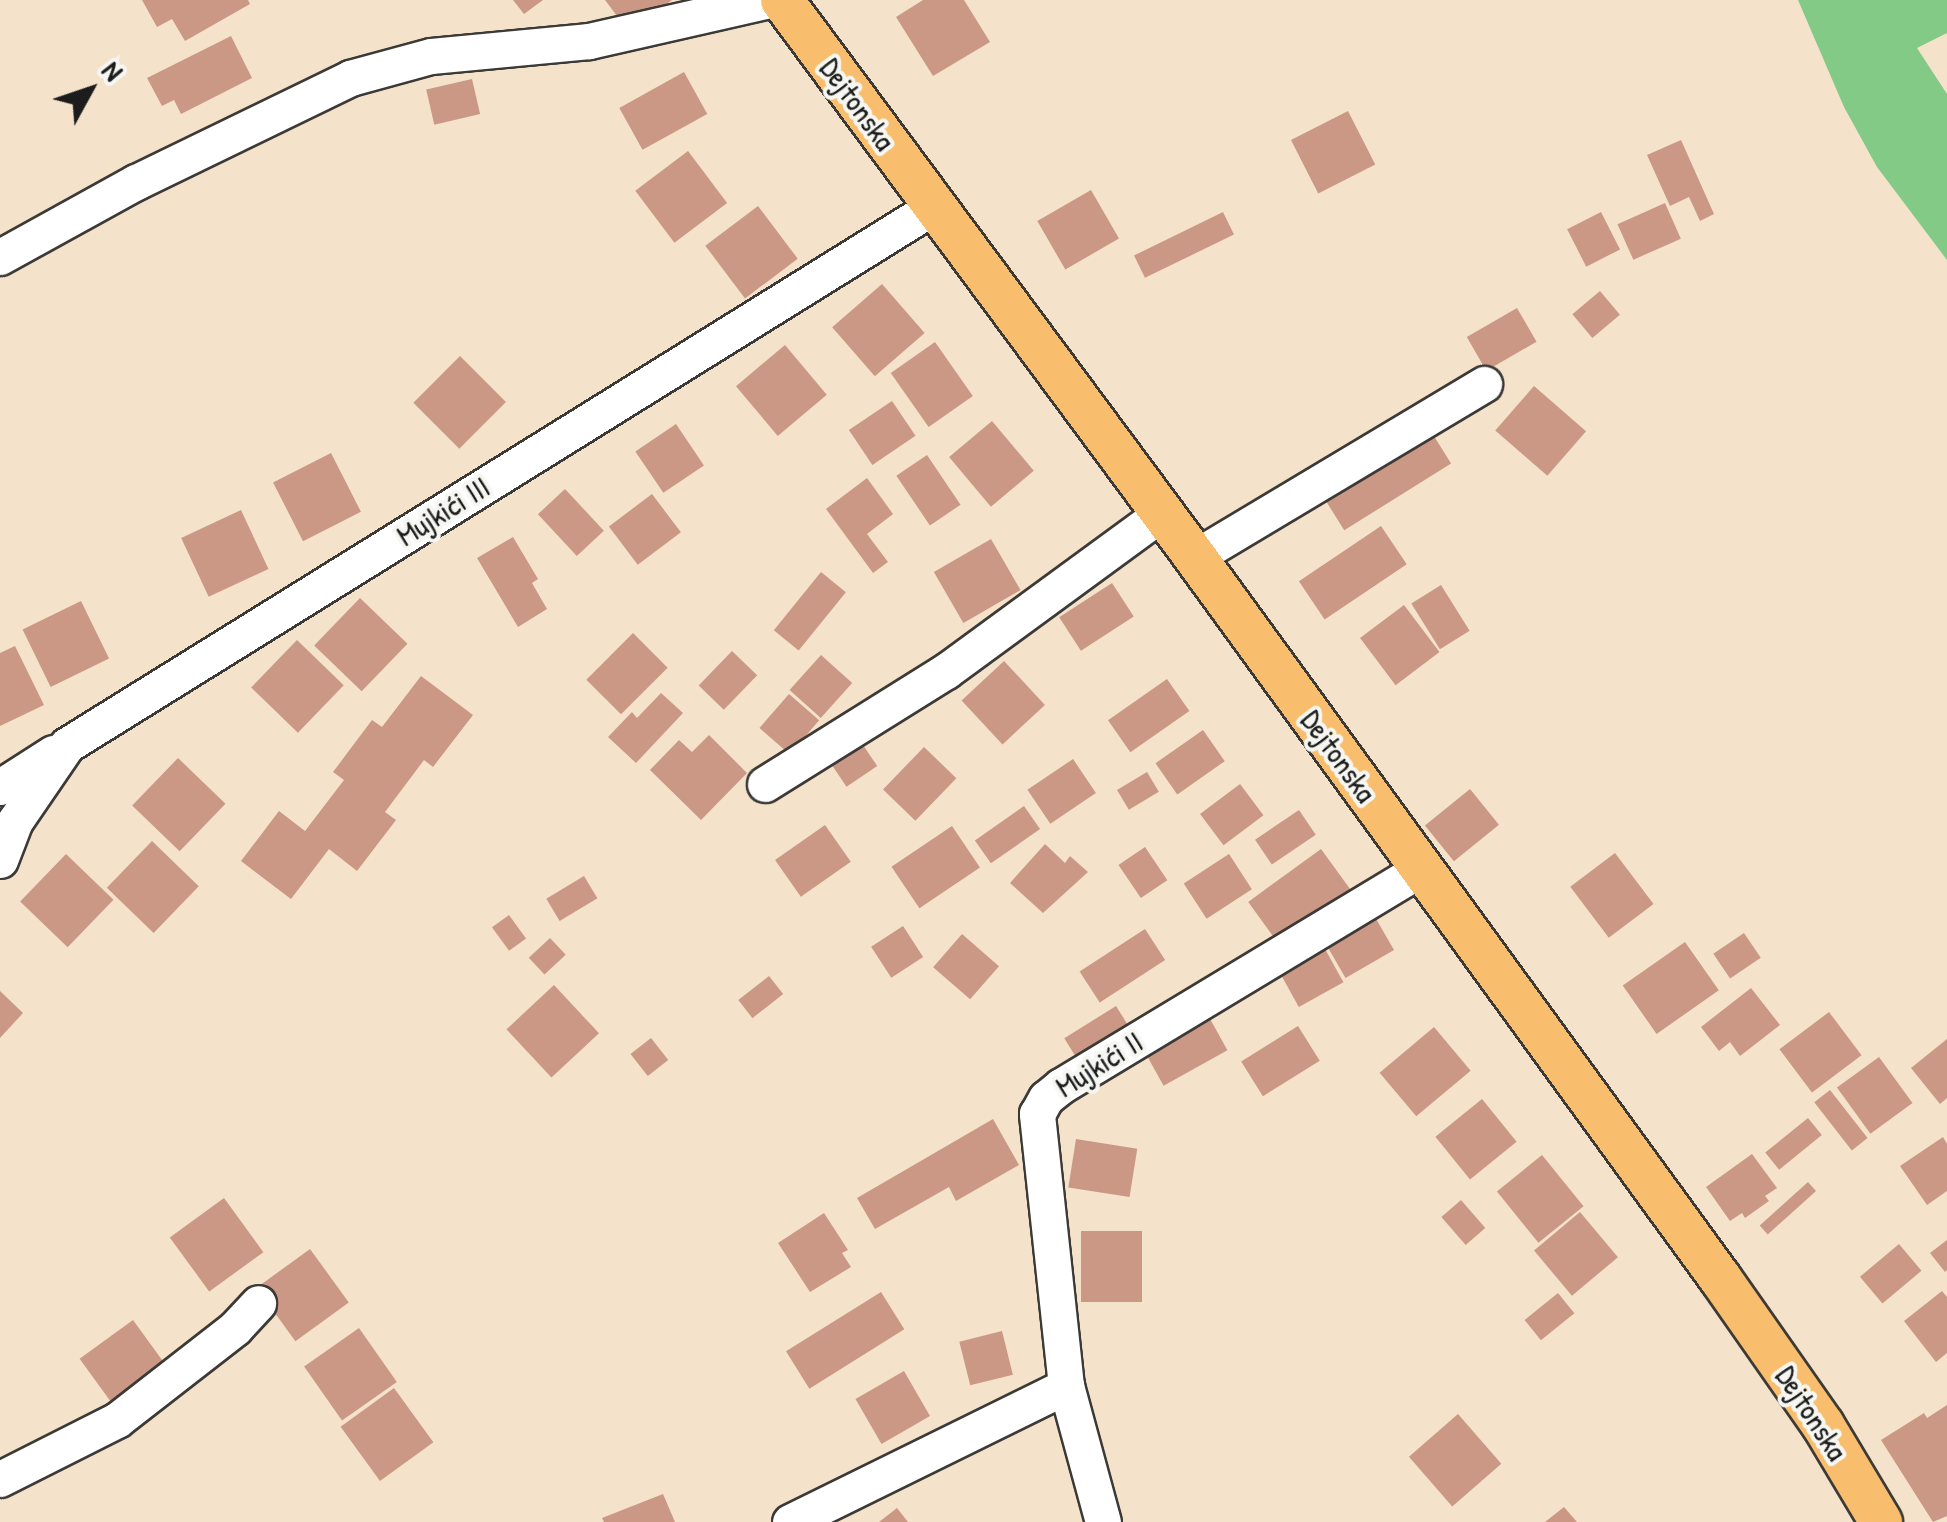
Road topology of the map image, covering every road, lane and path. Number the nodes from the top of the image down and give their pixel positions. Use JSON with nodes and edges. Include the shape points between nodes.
{"nodes":[{"id":1,"x":789,"y":3,"type":"edge"},
{"id":2,"x":933,"y":208,"type":"junction"},
{"id":3,"x":0,"y":257,"type":"edge"},
{"id":4,"x":1484,"y":384,"type":"dead end"},
{"id":5,"x":1162,"y":513,"type":"junction"},
{"id":6,"x":1195,"y":557,"type":"junction"},
{"id":7,"x":66,"y":745,"type":"junction"},
{"id":8,"x":765,"y":784,"type":"dead end"},
{"id":9,"x":0,"y":787,"type":"edge"},
{"id":10,"x":0,"y":860,"type":"edge"},
{"id":11,"x":1421,"y":869,"type":"junction"},
{"id":12,"x":258,"y":1303,"type":"dead end"},
{"id":13,"x":1066,"y":1386,"type":"junction"},
{"id":14,"x":0,"y":1479,"type":"edge"},
{"id":15,"x":790,"y":1522,"type":"edge"},
{"id":16,"x":1103,"y":1522,"type":"edge"},
{"id":17,"x":1880,"y":1522,"type":"edge"}],
"edges":[{"from":1,"to":2,"type":"main road","name":"Dejtonska"},
{"from":1,"to":3,"type":"street","via":[[589,42],[431,56],[350,78]]},
{"from":2,"to":5,"type":"main road","name":"Dejtonska"},
{"from":2,"to":7,"type":"street","name":"Mujkići III"},
{"from":4,"to":6,"type":"street"},
{"from":5,"to":6,"type":"main road","name":"Dejtonska"},
{"from":5,"to":8,"type":"street","via":[[946,671]]},
{"from":6,"to":11,"type":"main road","name":"Dejtonska"},
{"from":7,"to":9,"type":"street"},
{"from":7,"to":10,"type":"street","name":"Mujkići III","via":[[15,821]]},
{"from":11,"to":13,"type":"street","name":"Mujkići II","via":[[1046,1098],[1037,1114]]},
{"from":11,"to":17,"type":"main road","name":"Dejtonska","via":[[1823,1424]]},
{"from":12,"to":14,"type":"street","via":[[117,1420]]},
{"from":13,"to":15,"type":"street"},
{"from":13,"to":16,"type":"street","name":"Mujkići II"}]}
